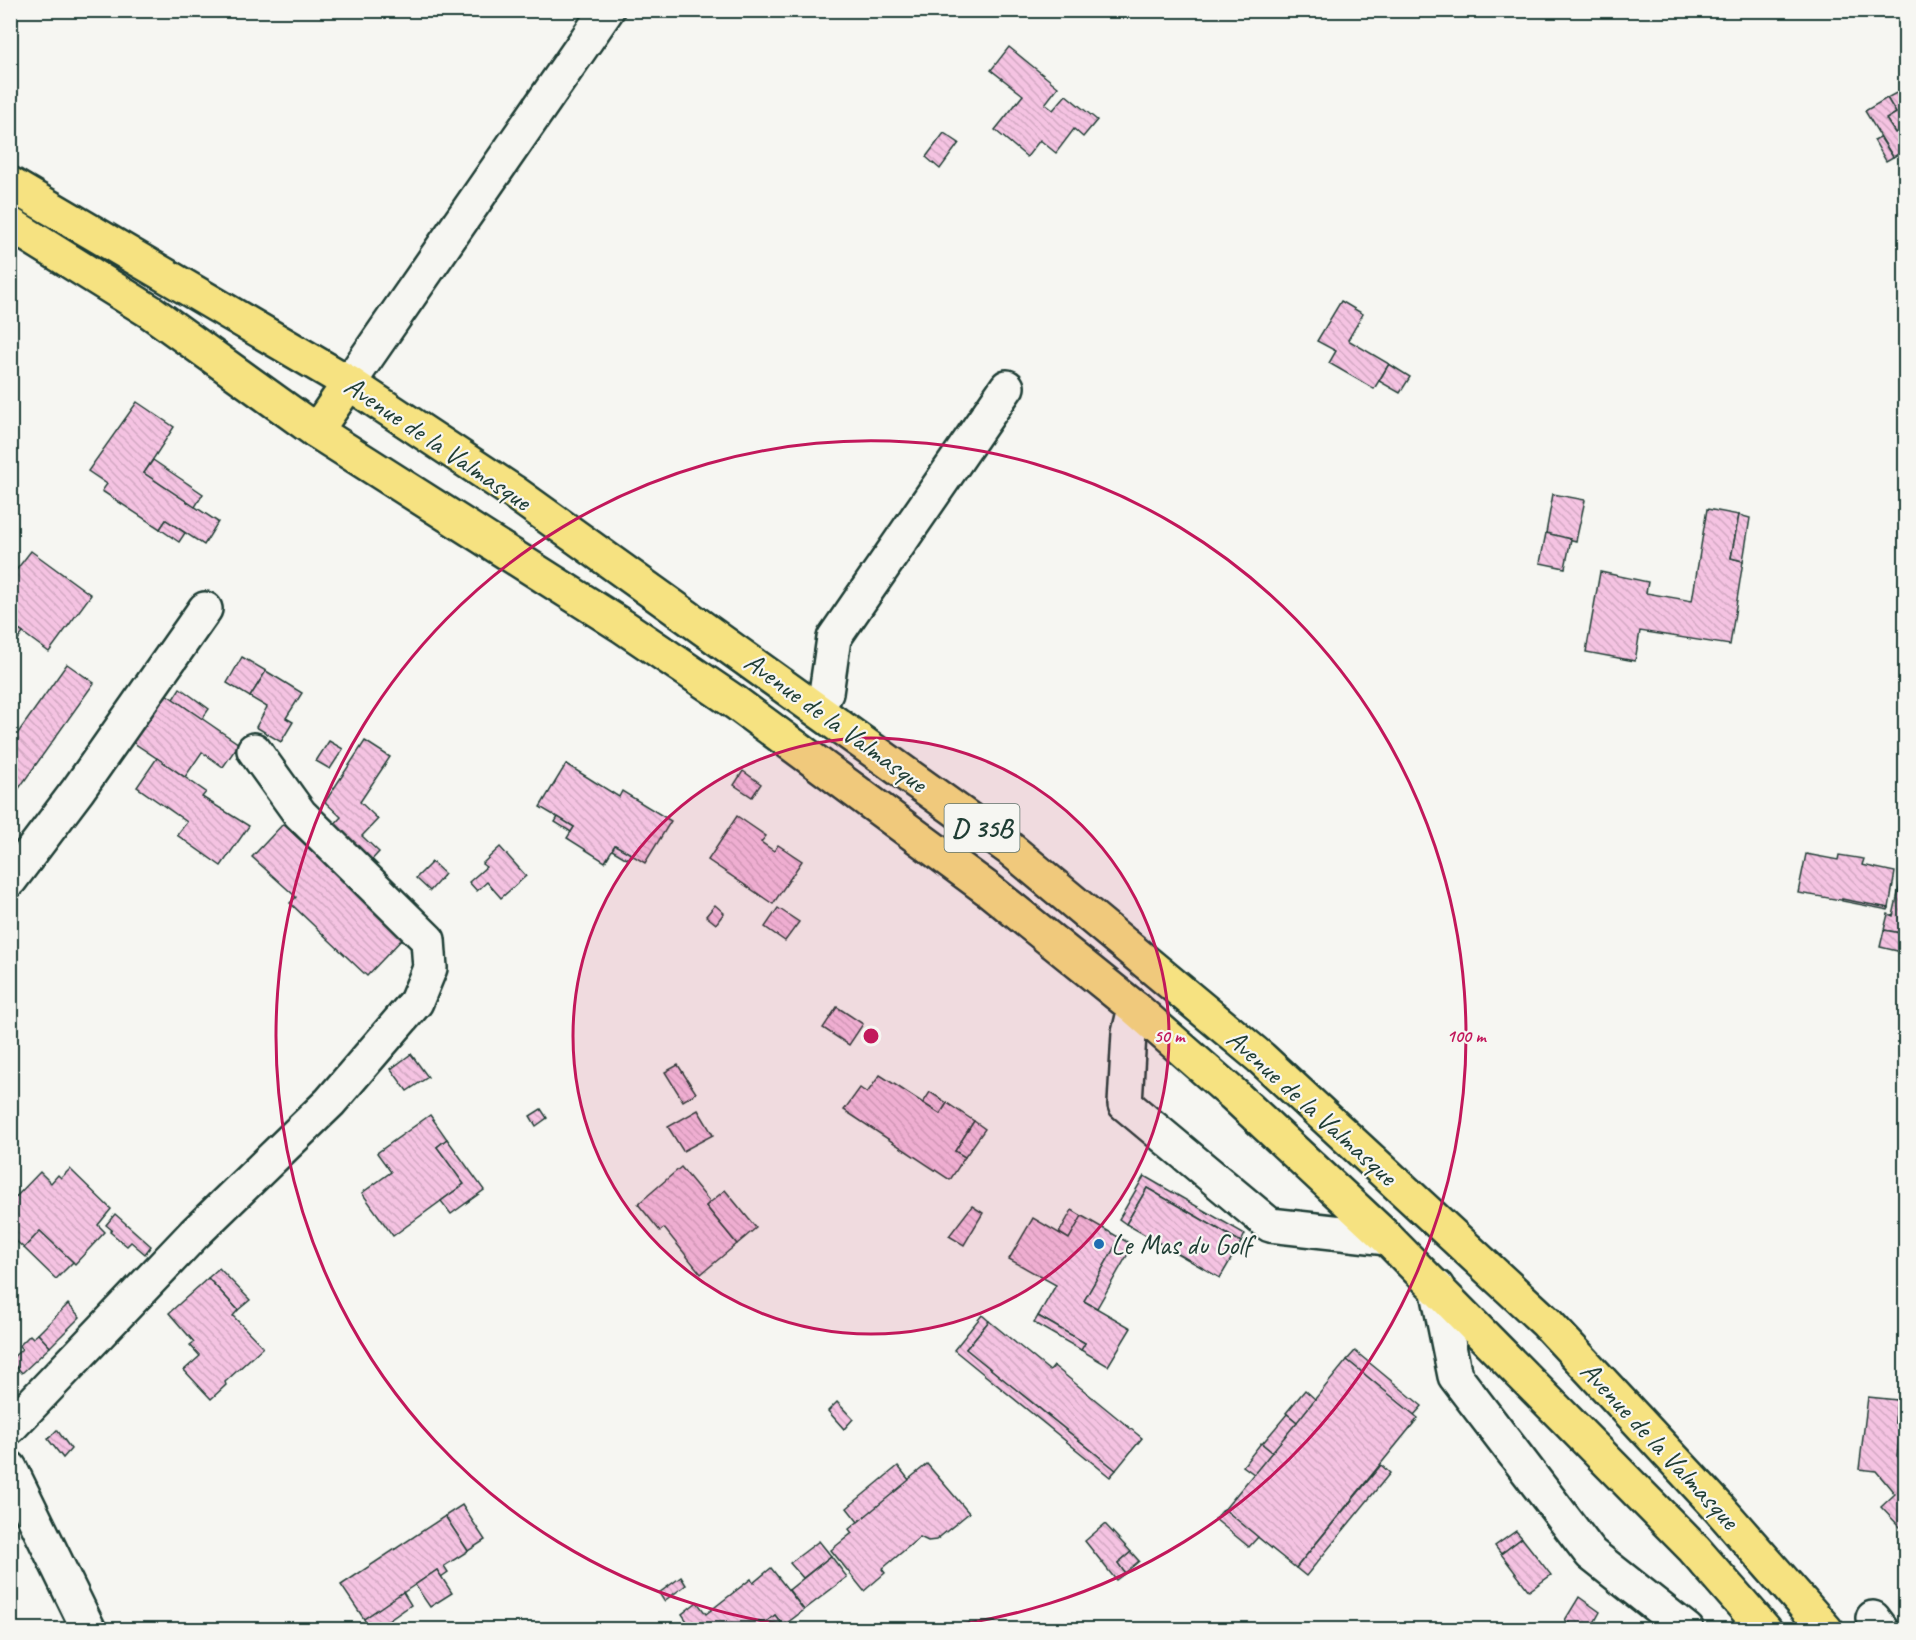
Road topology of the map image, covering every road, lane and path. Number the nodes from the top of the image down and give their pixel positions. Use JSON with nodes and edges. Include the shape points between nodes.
{"nodes":[{"id":1,"x":608,"y":10,"type":"edge"},
{"id":2,"x":10,"y":184,"type":"edge"},
{"id":3,"x":10,"y":224,"type":"edge"},
{"id":4,"x":349,"y":383,"type":"junction"},
{"id":5,"x":1006,"y":387,"type":"dead end"},
{"id":6,"x":316,"y":431,"type":"junction"},
{"id":7,"x":205,"y":609,"type":"dead end"},
{"id":8,"x":817,"y":708,"type":"junction"},
{"id":9,"x":254,"y":750,"type":"dead end"},
{"id":10,"x":10,"y":880,"type":"edge"},
{"id":11,"x":1134,"y":1008,"type":"junction"},
{"id":12,"x":1387,"y":1238,"type":"junction"},
{"id":13,"x":1437,"y":1287,"type":"junction"},
{"id":14,"x":10,"y":1427,"type":"edge"},
{"id":15,"x":10,"y":1468,"type":"edge"},
{"id":16,"x":89,"y":1629,"type":"edge"},
{"id":17,"x":1688,"y":1629,"type":"edge"},
{"id":18,"x":1765,"y":1629,"type":"edge"},
{"id":19,"x":1826,"y":1629,"type":"edge"}],
"edges":[{"from":1,"to":4,"type":"street"},
{"from":2,"to":4,"type":"main road","name":"Avenue de la Valmasque","number":"D 35B"},
{"from":3,"to":6,"type":"main road","name":"Avenue de la Valmasque","number":"D 35B","via":[[152,312]]},
{"from":4,"to":6,"type":"main road"},
{"from":4,"to":8,"type":"main road","name":"Avenue de la Valmasque","number":"D 35B","via":[[512,491]]},
{"from":5,"to":8,"type":"street","via":[[834,638],[826,693]]},
{"from":6,"to":11,"type":"main road","name":"Avenue de la Valmasque","number":"D 35B","via":[[736,703],[989,890]]},
{"from":7,"to":10,"type":"street"},
{"from":8,"to":19,"type":"main road","name":"Avenue de la Valmasque","number":"D 35B","via":[[1009,848],[1261,1058],[1546,1322]]},
{"from":9,"to":14,"type":"street","via":[[300,814],[428,940],[430,969],[416,1002],[330,1102],[186,1242]]},
{"from":11,"to":12,"type":"main road","name":"Avenue de la Valmasque","number":"D 35B"},
{"from":11,"to":12,"type":"street","via":[[1125,1104],[1270,1225]]},
{"from":12,"to":13,"type":"main road","name":"Avenue de la Valmasque","number":"D 35B"},
{"from":13,"to":17,"type":"street","via":[[1455,1376],[1592,1554]]},
{"from":13,"to":18,"type":"main road","name":"Avenue de la Valmasque","number":"D 35B","via":[[1686,1541]]},
{"from":15,"to":16,"type":"street"}]}
